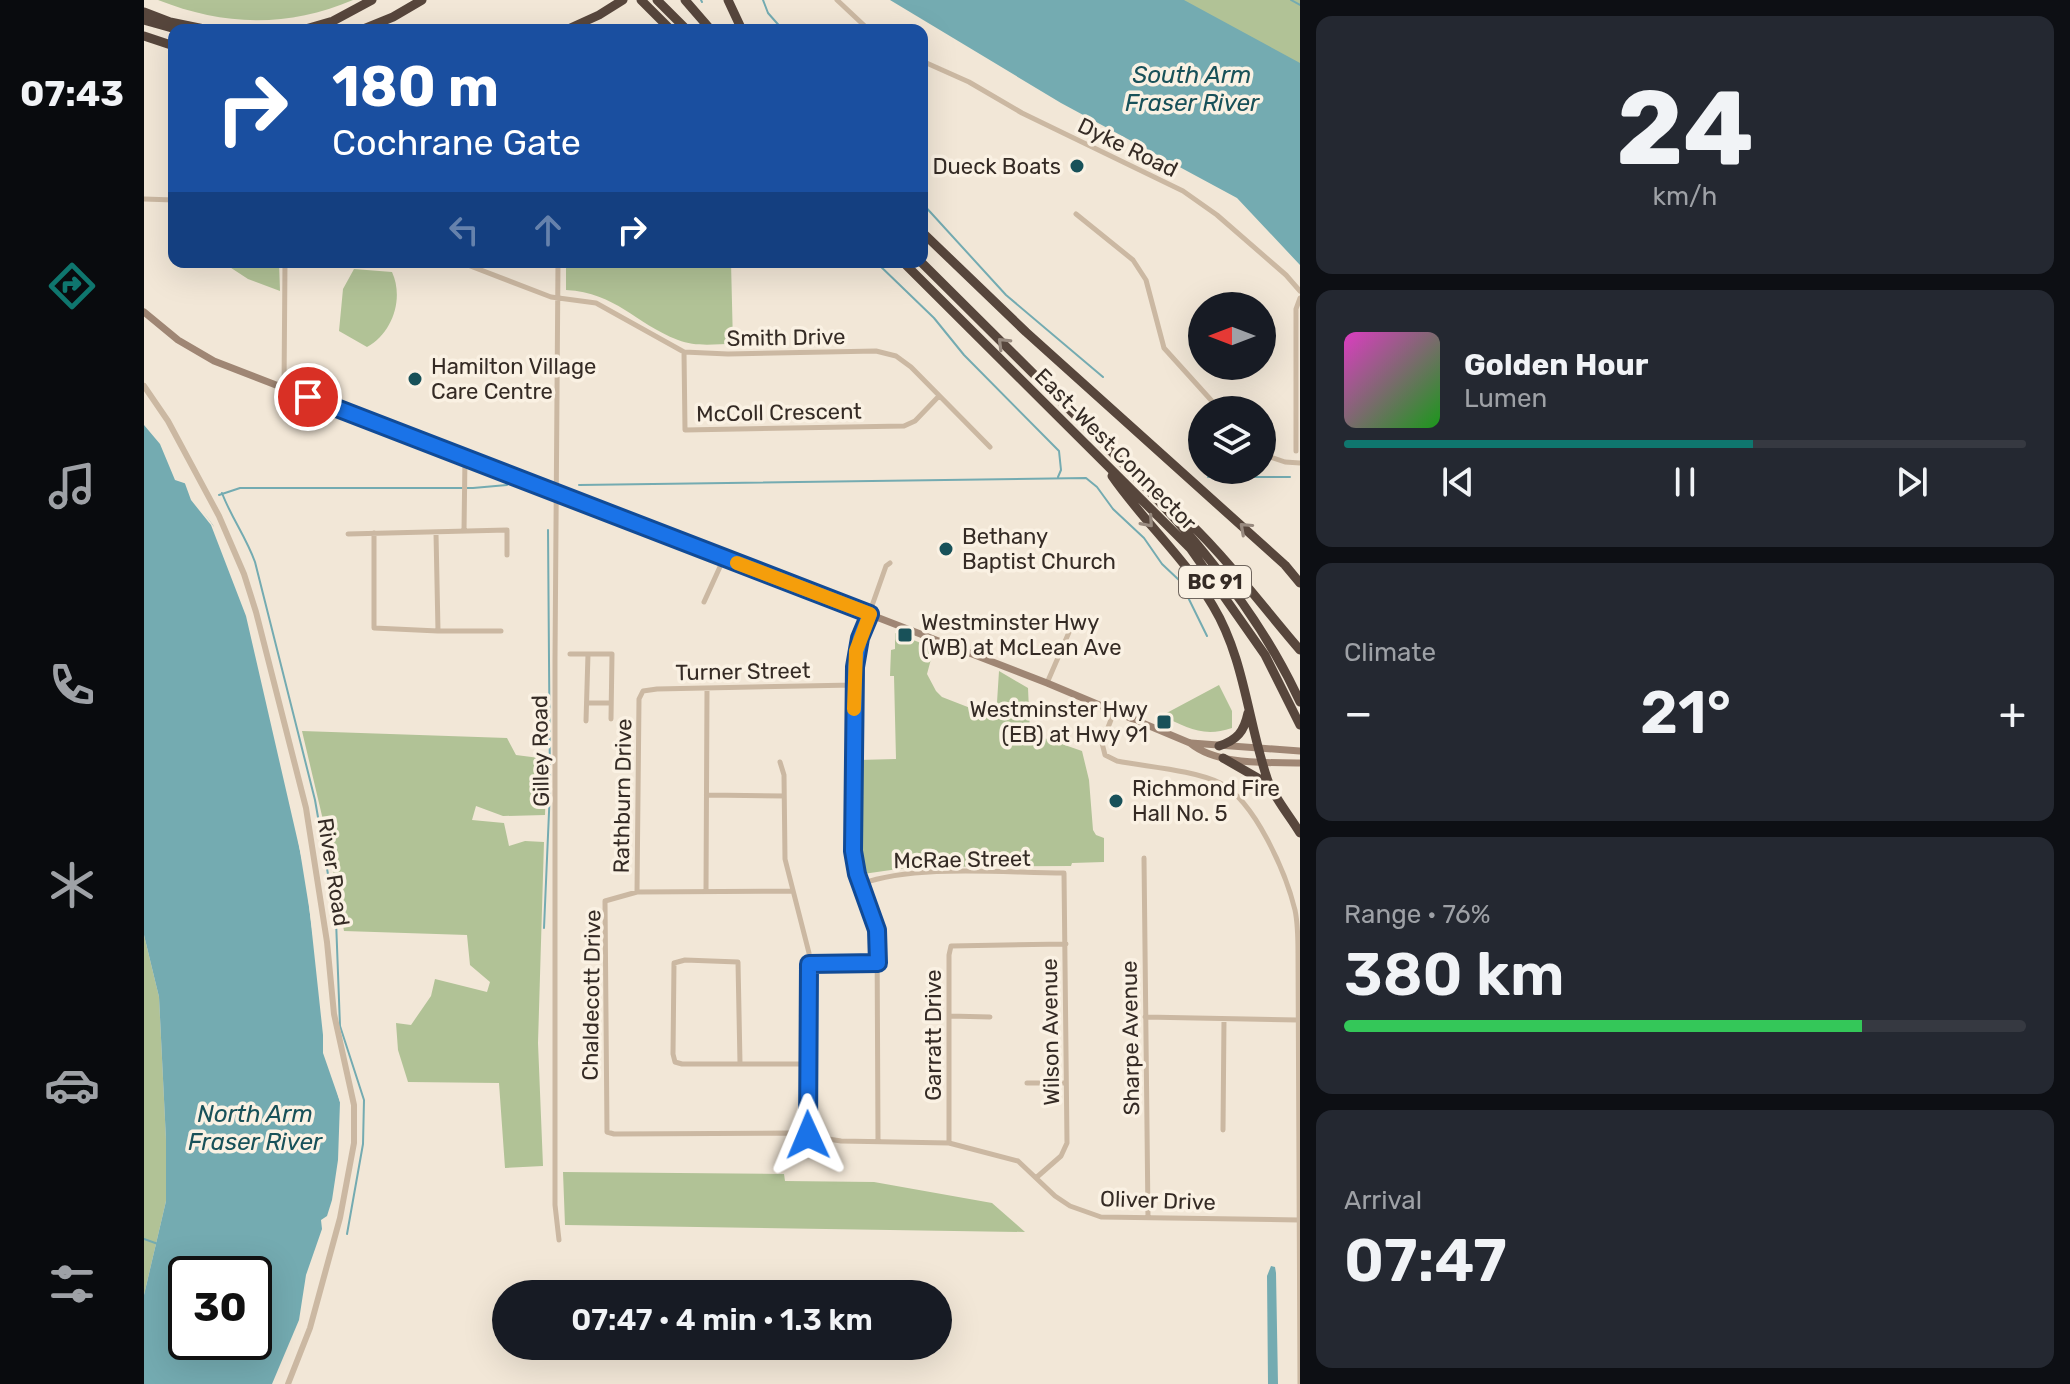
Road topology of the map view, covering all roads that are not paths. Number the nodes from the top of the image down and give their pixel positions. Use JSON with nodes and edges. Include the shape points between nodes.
{"nodes":[{"id":1,"x":372,"y":0,"type":"edge"},
{"id":2,"x":422,"y":0,"type":"edge"},
{"id":3,"x":623,"y":0,"type":"edge"},
{"id":4,"x":641,"y":0,"type":"edge"},
{"id":5,"x":657,"y":0,"type":"edge"},
{"id":6,"x":685,"y":0,"type":"edge"},
{"id":7,"x":728,"y":0,"type":"edge"},
{"id":8,"x":837,"y":0,"type":"edge"},
{"id":9,"x":144,"y":12,"type":"edge"},
{"id":10,"x":144,"y":20,"type":"edge"},
{"id":11,"x":180,"y":24,"type":"edge"},
{"id":12,"x":323,"y":24,"type":"edge"},
{"id":13,"x":376,"y":24,"type":"edge"},
{"id":14,"x":577,"y":24,"type":"edge"},
{"id":15,"x":665,"y":24,"type":"edge"},
{"id":16,"x":681,"y":24,"type":"edge"},
{"id":17,"x":706,"y":24,"type":"edge"},
{"id":18,"x":739,"y":24,"type":"edge"},
{"id":19,"x":863,"y":24,"type":"edge"},
{"id":20,"x":168,"y":27,"type":"edge"},
{"id":21,"x":144,"y":36,"type":"edge"},
{"id":22,"x":168,"y":44,"type":"edge"},
{"id":23,"x":928,"y":64,"type":"edge"},
{"id":24,"x":144,"y":199,"type":"edge"},
{"id":25,"x":168,"y":200,"type":"edge"},
{"id":26,"x":1076,"y":214,"type":"dead end"},
{"id":27,"x":928,"y":236,"type":"edge"},
{"id":28,"x":285,"y":268,"type":"edge"},
{"id":29,"x":476,"y":268,"type":"edge"},
{"id":30,"x":558,"y":268,"type":"edge"},
{"id":31,"x":909,"y":268,"type":"edge"},
{"id":32,"x":927,"y":268,"type":"edge"},
{"id":33,"x":1300,"y":291,"type":"edge"},
{"id":34,"x":558,"y":298,"type":"junction"},
{"id":35,"x":1300,"y":298,"type":"edge"},
{"id":36,"x":144,"y":312,"type":"edge"},
{"id":37,"x":684,"y":352,"type":"junction"},
{"id":38,"x":144,"y":386,"type":"edge"},
{"id":39,"x":284,"y":388,"type":"junction"},
{"id":40,"x":939,"y":396,"type":"junction"},
{"id":41,"x":1207,"y":396,"type":"edge"},
{"id":42,"x":990,"y":447,"type":"dead end"},
{"id":43,"x":1296,"y":451,"type":"dead end"},
{"id":44,"x":465,"y":457,"type":"junction"},
{"id":45,"x":1276,"y":459,"type":"edge"},
{"id":46,"x":1101,"y":460,"type":"junction"},
{"id":47,"x":1300,"y":463,"type":"edge"},
{"id":48,"x":1137,"y":478,"type":"junction"},
{"id":49,"x":557,"y":493,"type":"junction"},
{"id":50,"x":464,"y":531,"type":"junction"},
{"id":51,"x":374,"y":533,"type":"junction"},
{"id":52,"x":436,"y":533,"type":"junction"},
{"id":53,"x":348,"y":534,"type":"dead end"},
{"id":54,"x":507,"y":555,"type":"dead end"},
{"id":55,"x":724,"y":558,"type":"junction"},
{"id":56,"x":890,"y":563,"type":"dead end"},
{"id":57,"x":1300,"y":583,"type":"edge"},
{"id":58,"x":704,"y":602,"type":"dead end"},
{"id":59,"x":870,"y":614,"type":"junction"},
{"id":60,"x":1073,"y":623,"type":"dead end"},
{"id":61,"x":438,"y":631,"type":"junction"},
{"id":62,"x":501,"y":631,"type":"dead end"},
{"id":63,"x":1300,"y":650,"type":"edge"},
{"id":64,"x":570,"y":654,"type":"dead end"},
{"id":65,"x":588,"y":654,"type":"junction"},
{"id":66,"x":1047,"y":683,"type":"junction"},
{"id":67,"x":854,"y":685,"type":"junction"},
{"id":68,"x":707,"y":688,"type":"junction"},
{"id":69,"x":639,"y":699,"type":"joint"},
{"id":70,"x":1300,"y":702,"type":"edge"},
{"id":71,"x":587,"y":703,"type":"junction"},
{"id":72,"x":611,"y":703,"type":"junction"},
{"id":73,"x":1248,"y":710,"type":"junction"},
{"id":74,"x":1114,"y":712,"type":"junction"},
{"id":75,"x":611,"y":719,"type":"dead end"},
{"id":76,"x":586,"y":721,"type":"dead end"},
{"id":77,"x":1300,"y":725,"type":"edge"},
{"id":78,"x":1190,"y":743,"type":"junction"},
{"id":79,"x":1219,"y":746,"type":"junction"},
{"id":80,"x":1259,"y":749,"type":"junction"},
{"id":81,"x":1296,"y":750,"type":"edge"},
{"id":82,"x":1223,"y":758,"type":"junction"},
{"id":83,"x":1262,"y":761,"type":"junction"},
{"id":84,"x":780,"y":762,"type":"dead end"},
{"id":85,"x":1298,"y":763,"type":"edge"},
{"id":86,"x":1270,"y":785,"type":"junction"},
{"id":87,"x":707,"y":795,"type":"junction"},
{"id":88,"x":784,"y":796,"type":"junction"},
{"id":89,"x":1300,"y":833,"type":"edge"},
{"id":90,"x":1144,"y":858,"type":"dead end"},
{"id":91,"x":1064,"y":873,"type":"joint"},
{"id":92,"x":861,"y":884,"type":"junction"},
{"id":93,"x":793,"y":891,"type":"junction"},
{"id":94,"x":637,"y":892,"type":"junction"},
{"id":95,"x":706,"y":892,"type":"junction"},
{"id":96,"x":1066,"y":944,"type":"junction"},
{"id":97,"x":878,"y":963,"type":"junction"},
{"id":98,"x":809,"y":964,"type":"junction"},
{"id":99,"x":949,"y":1016,"type":"junction"},
{"id":100,"x":990,"y":1017,"type":"dead end"},
{"id":101,"x":1145,"y":1017,"type":"junction"},
{"id":102,"x":1224,"y":1019,"type":"junction"},
{"id":103,"x":1298,"y":1020,"type":"junction"},
{"id":104,"x":740,"y":1063,"type":"junction"},
{"id":105,"x":808,"y":1064,"type":"junction"},
{"id":106,"x":1027,"y":1083,"type":"dead end"},
{"id":107,"x":1067,"y":1083,"type":"junction"},
{"id":108,"x":1223,"y":1130,"type":"dead end"},
{"id":109,"x":607,"y":1132,"type":"joint"},
{"id":110,"x":808,"y":1135,"type":"junction"},
{"id":111,"x":878,"y":1140,"type":"junction"},
{"id":112,"x":949,"y":1143,"type":"junction"},
{"id":113,"x":1037,"y":1177,"type":"junction"},
{"id":114,"x":1148,"y":1217,"type":"junction"},
{"id":115,"x":1299,"y":1220,"type":"edge"},
{"id":116,"x":559,"y":1240,"type":"dead end"},
{"id":117,"x":288,"y":1384,"type":"edge"},
{"id":118,"x":1300,"y":1384,"type":"edge"}],
"edges":[{"from":1,"to":12,"type":"highway"},
{"from":2,"to":13,"type":"highway"},
{"from":3,"to":14,"type":"highway"},
{"from":4,"to":15,"type":"highway"},
{"from":5,"to":16,"type":"highway"},
{"from":6,"to":17,"type":"highway"},
{"from":7,"to":18,"type":"highway"},
{"from":8,"to":19,"type":"street"},
{"from":9,"to":11,"type":"highway"},
{"from":10,"to":20,"type":"highway"},
{"from":21,"to":22,"type":"highway"},
{"from":23,"to":33,"type":"street","name":"Dyke Road","via":[[1183,191]]},
{"from":24,"to":25,"type":"street"},
{"from":26,"to":41,"type":"street","via":[[1133,260],[1146,280],[1164,348]]},
{"from":57,"to":27,"type":"highway","one_way":true},
{"from":28,"to":39,"type":"street"},
{"from":29,"to":34,"type":"street","name":"Smith Drive"},
{"from":30,"to":34,"type":"street","name":"Gilley Road"},
{"from":31,"to":46,"type":"highway","name":"East-West Connector","number":"BC 91"},
{"from":48,"to":32,"type":"highway","name":"East-West Connector","number":"BC 91","one_way":true},
{"from":34,"to":37,"type":"street","name":"Smith Drive","via":[[596,303]]},
{"from":34,"to":49,"type":"street","name":"Gilley Road"},
{"from":35,"to":43,"type":"street"},
{"from":36,"to":39,"type":"main road","via":[[196,351]]},
{"from":37,"to":40,"type":"street","name":"Smith Drive","via":[[881,352],[906,363]]},
{"from":37,"to":40,"type":"street","name":"McColl Crescent","via":[[685,430],[900,426],[912,423]]},
{"from":38,"to":117,"type":"street","name":"River Road","via":[[219,516],[256,612],[306,808],[334,1014],[354,1105],[354,1143],[340,1218],[310,1328]]},
{"from":39,"to":44,"type":"main road"},
{"from":40,"to":42,"type":"street","name":"Smith Drive"},
{"from":44,"to":49,"type":"main road"},
{"from":44,"to":50,"type":"street"},
{"from":45,"to":47,"type":"street"},
{"from":46,"to":73,"type":"highway","one_way":true,"via":[[1214,606],[1233,650]]},
{"from":46,"to":77,"type":"highway","name":"East-West Connector","number":"BC 91","via":[[1190,548],[1265,655]]},
{"from":48,"to":63,"type":"highway","via":[[1217,550]]},
{"from":48,"to":70,"type":"highway","name":"East-West Connector","number":"BC 91","via":[[1199,545],[1247,608]]},
{"from":49,"to":55,"type":"main road"},
{"from":49,"to":116,"type":"street","name":"Gilley Road"},
{"from":50,"to":52,"type":"street"},
{"from":50,"to":54,"type":"street","via":[[507,530]]},
{"from":51,"to":52,"type":"street"},
{"from":51,"to":53,"type":"street"},
{"from":51,"to":61,"type":"street","via":[[374,628]]},
{"from":52,"to":61,"type":"street"},
{"from":55,"to":58,"type":"street"},
{"from":55,"to":59,"type":"main road"},
{"from":56,"to":59,"type":"street"},
{"from":59,"to":66,"type":"main road"},
{"from":59,"to":67,"type":"street","via":[[856,651]]},
{"from":60,"to":66,"type":"street"},
{"from":61,"to":62,"type":"street"},
{"from":64,"to":65,"type":"street"},
{"from":65,"to":71,"type":"street"},
{"from":65,"to":72,"type":"street","via":[[612,654]]},
{"from":66,"to":74,"type":"main road"},
{"from":67,"to":68,"type":"street","name":"Turner Street"},
{"from":67,"to":92,"type":"street","via":[[853,851]]},
{"from":68,"to":69,"type":"street","name":"Turner Street","via":[[649,689]]},
{"from":68,"to":87,"type":"street"},
{"from":69,"to":94,"type":"street","name":"Rathburn Drive"},
{"from":71,"to":72,"type":"street"},
{"from":71,"to":76,"type":"street"},
{"from":72,"to":75,"type":"street"},
{"from":73,"to":79,"type":"highway","via":[[1241,734]]},
{"from":73,"to":80,"type":"highway"},
{"from":74,"to":78,"type":"main road"},
{"from":74,"to":103,"type":"street","via":[[1102,743],[1105,755],[1215,781],[1234,792],[1257,824],[1294,906]]},
{"from":78,"to":79,"type":"main road"},
{"from":78,"to":82,"type":"main road"},
{"from":79,"to":80,"type":"main road"},
{"from":80,"to":81,"type":"main road"},
{"from":80,"to":83,"type":"highway"},
{"from":82,"to":83,"type":"main road"},
{"from":82,"to":86,"type":"highway"},
{"from":83,"to":85,"type":"main road"},
{"from":83,"to":86,"type":"highway"},
{"from":84,"to":88,"type":"street"},
{"from":86,"to":89,"type":"highway"},
{"from":87,"to":88,"type":"street"},
{"from":87,"to":95,"type":"street"},
{"from":88,"to":93,"type":"street","via":[[783,846]]},
{"from":90,"to":101,"type":"street","name":"Sharpe Avenue"},
{"from":91,"to":92,"type":"street","name":"McRae Street","via":[[910,873]]},
{"from":91,"to":96,"type":"street","name":"Wilson Avenue"},
{"from":92,"to":97,"type":"street","via":[[877,930]]},
{"from":93,"to":95,"type":"street","name":"Chaldecott Drive"},
{"from":93,"to":98,"type":"street"},
{"from":94,"to":95,"type":"street","name":"Chaldecott Drive"},
{"from":94,"to":109,"type":"street","name":"Chaldecott Drive","via":[[605,901]]},
{"from":96,"to":99,"type":"street","name":"Garratt Drive","via":[[951,946]]},
{"from":96,"to":107,"type":"street","name":"Wilson Avenue"},
{"from":97,"to":98,"type":"street"},
{"from":97,"to":111,"type":"street"},
{"from":98,"to":105,"type":"street"},
{"from":99,"to":100,"type":"street"},
{"from":99,"to":112,"type":"street","name":"Garratt Drive"},
{"from":101,"to":102,"type":"street"},
{"from":101,"to":114,"type":"street","name":"Sharpe Avenue"},
{"from":102,"to":103,"type":"street"},
{"from":102,"to":108,"type":"street"},
{"from":103,"to":115,"type":"street"},
{"from":104,"to":104,"type":"street","via":[[675,1062],[674,963],[738,962]]},
{"from":104,"to":105,"type":"street"},
{"from":105,"to":110,"type":"street"},
{"from":106,"to":107,"type":"street"},
{"from":107,"to":113,"type":"street","name":"Wilson Avenue","via":[[1065,1150]]},
{"from":109,"to":110,"type":"street","name":"Oliver Drive"},
{"from":110,"to":111,"type":"street","name":"Oliver Drive"},
{"from":111,"to":112,"type":"street","name":"Oliver Drive"},
{"from":112,"to":113,"type":"street","name":"Oliver Drive","via":[[1007,1157]]},
{"from":113,"to":114,"type":"street","name":"Oliver Drive","via":[[1055,1196],[1085,1213]]},
{"from":114,"to":115,"type":"street","name":"Oliver Drive"},
{"from":115,"to":118,"type":"street"}]}
